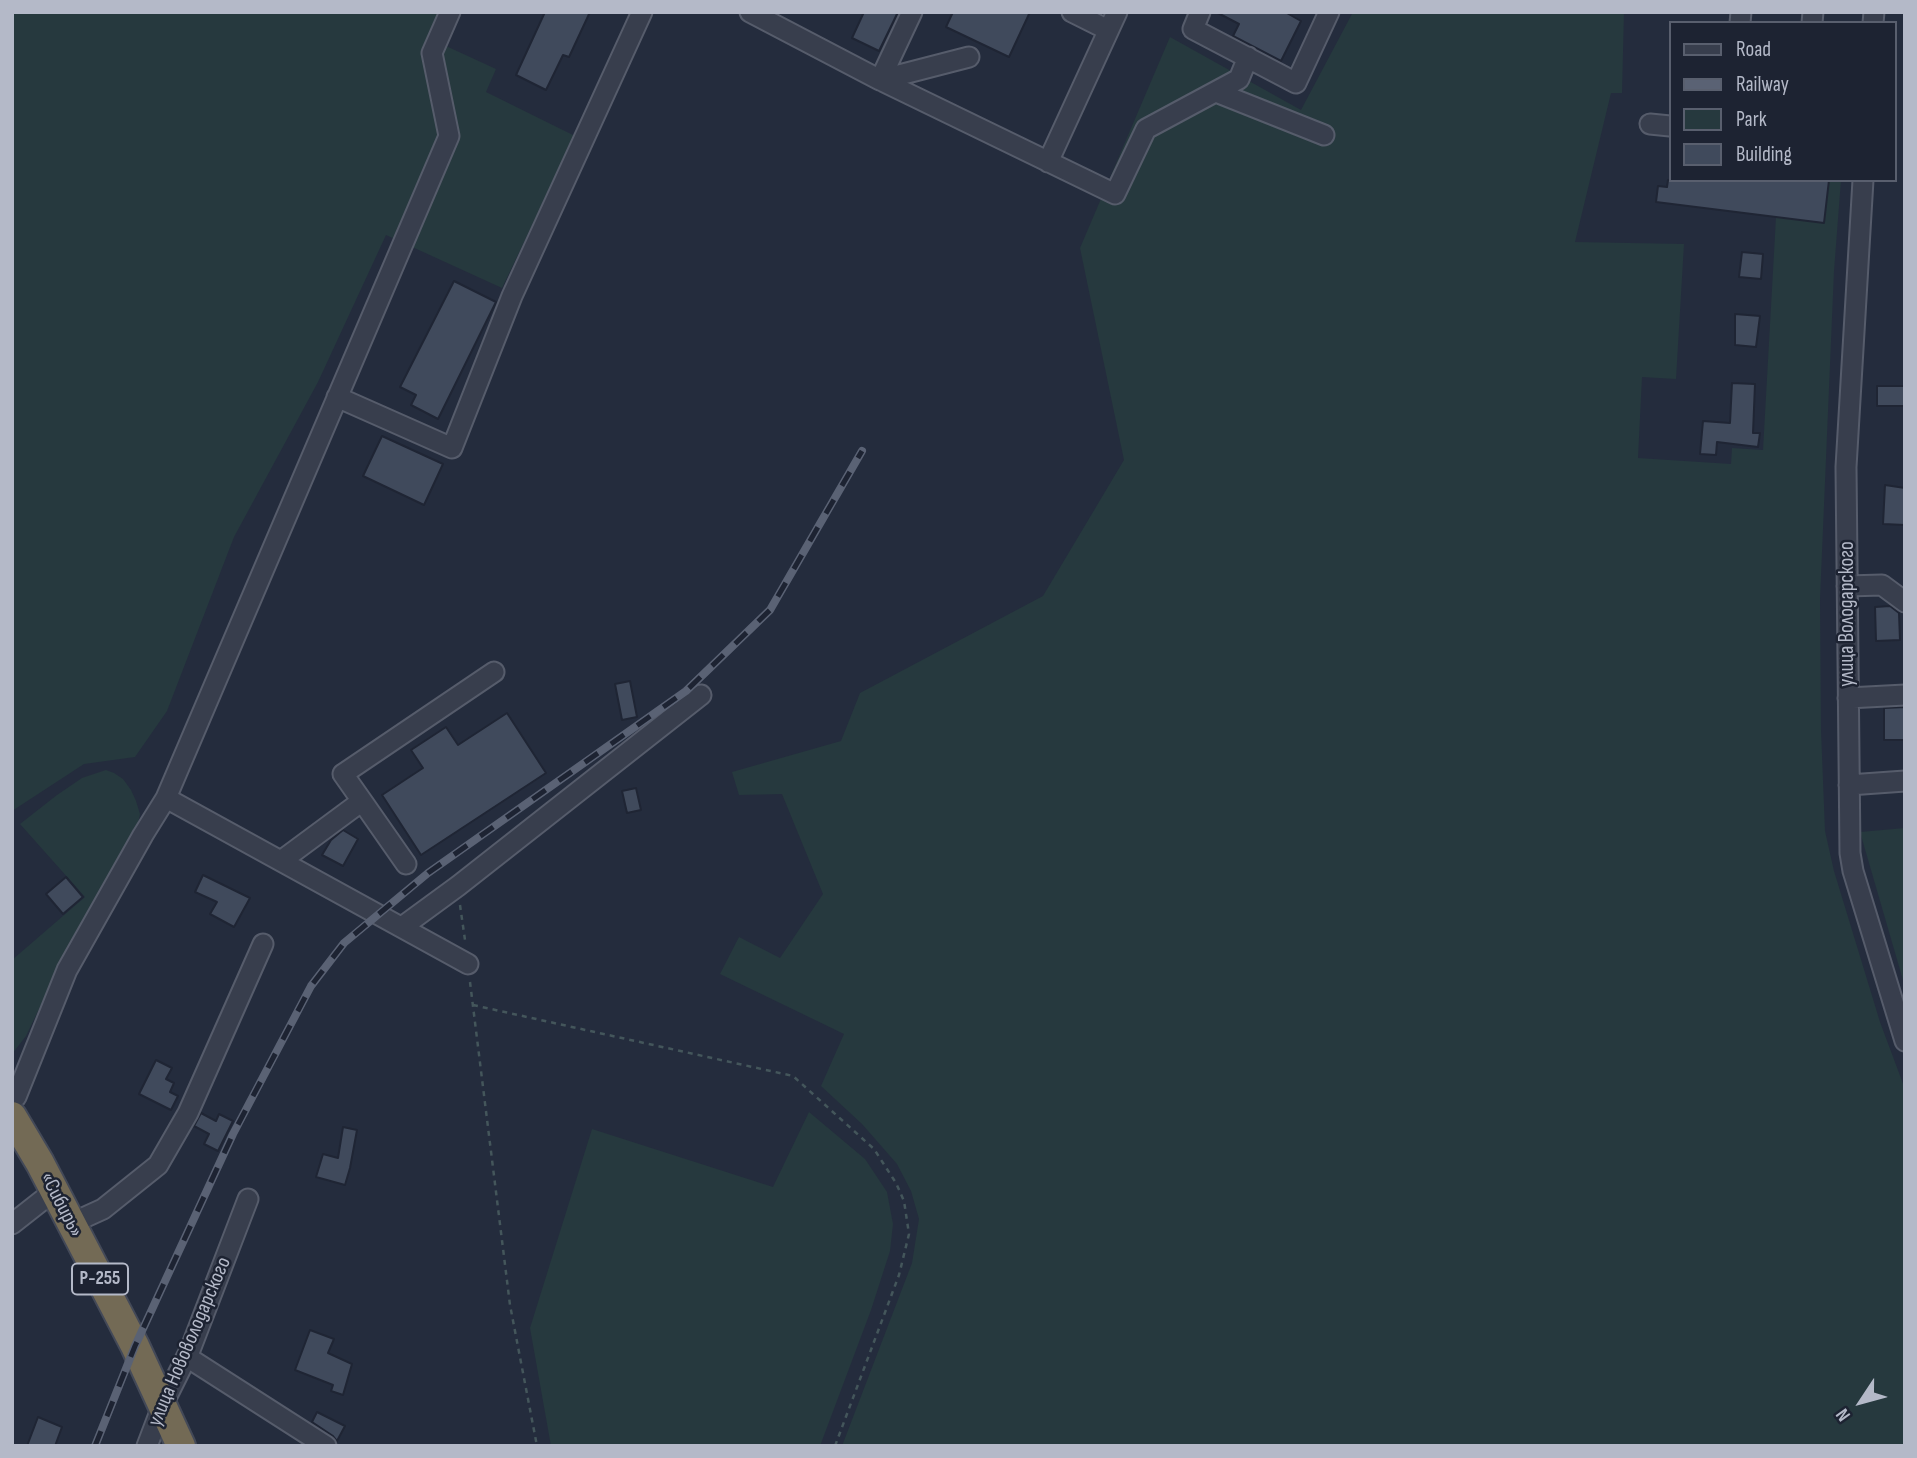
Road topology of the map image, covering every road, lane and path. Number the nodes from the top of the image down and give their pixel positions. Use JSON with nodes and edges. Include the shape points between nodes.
{"nodes":[{"id":1,"x":450,"y":12,"type":"edge"},
{"id":2,"x":642,"y":12,"type":"edge"},
{"id":3,"x":750,"y":12,"type":"edge"},
{"id":4,"x":912,"y":12,"type":"edge"},
{"id":5,"x":1072,"y":12,"type":"edge"},
{"id":6,"x":1117,"y":12,"type":"edge"},
{"id":7,"x":1200,"y":12,"type":"edge"},
{"id":8,"x":1329,"y":12,"type":"edge"},
{"id":9,"x":782,"y":19,"type":"edge"},
{"id":10,"x":1108,"y":30,"type":"junction"},
{"id":11,"x":968,"y":57,"type":"dead end"},
{"id":12,"x":1248,"y":57,"type":"junction"},
{"id":13,"x":880,"y":80,"type":"junction"},
{"id":14,"x":1216,"y":92,"type":"junction"},
{"id":15,"x":1650,"y":124,"type":"dead end"},
{"id":16,"x":1668,"y":126,"type":"edge"},
{"id":17,"x":1324,"y":135,"type":"dead end"},
{"id":18,"x":1048,"y":162,"type":"junction"},
{"id":19,"x":1863,"y":182,"type":"edge"},
{"id":20,"x":337,"y":397,"type":"junction"},
{"id":21,"x":1847,"y":586,"type":"junction"},
{"id":22,"x":1905,"y":602,"type":"edge"},
{"id":23,"x":494,"y":672,"type":"dead end"},
{"id":24,"x":701,"y":695,"type":"dead end"},
{"id":25,"x":1905,"y":695,"type":"edge"},
{"id":26,"x":1848,"y":698,"type":"junction"},
{"id":27,"x":1905,"y":781,"type":"edge"},
{"id":28,"x":1849,"y":785,"type":"junction"},
{"id":29,"x":166,"y":798,"type":"junction"},
{"id":30,"x":362,"y":801,"type":"junction"},
{"id":31,"x":281,"y":861,"type":"junction"},
{"id":32,"x":406,"y":864,"type":"dead end"},
{"id":33,"x":458,"y":886,"type":"junction"},
{"id":34,"x":402,"y":927,"type":"junction"},
{"id":35,"x":263,"y":944,"type":"dead end"},
{"id":36,"x":468,"y":964,"type":"junction"},
{"id":37,"x":473,"y":1004,"type":"junction"},
{"id":38,"x":1905,"y":1041,"type":"edge"},
{"id":39,"x":12,"y":1099,"type":"edge"},
{"id":40,"x":12,"y":1116,"type":"edge"},
{"id":41,"x":22,"y":1149,"type":"edge"},
{"id":42,"x":54,"y":1191,"type":"junction"},
{"id":43,"x":248,"y":1199,"type":"dead end"},
{"id":44,"x":14,"y":1220,"type":"edge"},
{"id":45,"x":71,"y":1224,"type":"junction"},
{"id":46,"x":12,"y":1243,"type":"edge"},
{"id":47,"x":187,"y":1357,"type":"junction"},
{"id":48,"x":163,"y":1404,"type":"junction"},
{"id":49,"x":146,"y":1446,"type":"edge"},
{"id":50,"x":181,"y":1446,"type":"edge"},
{"id":51,"x":326,"y":1446,"type":"edge"},
{"id":52,"x":537,"y":1446,"type":"edge"},
{"id":53,"x":835,"y":1446,"type":"edge"}],
"edges":[{"from":1,"to":20,"type":"street","via":[[432,53],[449,136]]},
{"from":2,"to":20,"type":"street","via":[[512,296],[452,448]]},
{"from":3,"to":9,"type":"street"},
{"from":4,"to":13,"type":"street"},
{"from":5,"to":10,"type":"street"},
{"from":6,"to":10,"type":"street"},
{"from":7,"to":12,"type":"street","via":[[1193,29]]},
{"from":8,"to":12,"type":"street","via":[[1296,83]]},
{"from":9,"to":13,"type":"street"},
{"from":10,"to":18,"type":"street"},
{"from":11,"to":13,"type":"street"},
{"from":12,"to":14,"type":"street","via":[[1240,79]]},
{"from":13,"to":18,"type":"street"},
{"from":14,"to":17,"type":"street"},
{"from":14,"to":18,"type":"street","via":[[1146,129],[1115,194]]},
{"from":15,"to":16,"type":"street"},
{"from":19,"to":21,"type":"street","name":"улица Володарского","via":[[1846,467]]},
{"from":20,"to":29,"type":"street"},
{"from":21,"to":22,"type":"street","via":[[1882,585]]},
{"from":21,"to":26,"type":"street","name":"улица Володарского"},
{"from":23,"to":30,"type":"street","via":[[343,774]]},
{"from":24,"to":33,"type":"street"},
{"from":25,"to":26,"type":"street"},
{"from":26,"to":28,"type":"street","name":"улица Володарского"},
{"from":27,"to":28,"type":"street"},
{"from":28,"to":38,"type":"street","name":"улица Володарского","via":[[1853,871]]},
{"from":29,"to":31,"type":"street"},
{"from":29,"to":39,"type":"street","via":[[67,970]]},
{"from":30,"to":31,"type":"street"},
{"from":30,"to":32,"type":"street"},
{"from":31,"to":34,"type":"street"},
{"from":33,"to":34,"type":"street"},
{"from":33,"to":36,"type":"path"},
{"from":34,"to":36,"type":"street"},
{"from":35,"to":45,"type":"street","via":[[188,1113],[158,1165],[103,1209]]},
{"from":36,"to":37,"type":"path"},
{"from":37,"to":52,"type":"path","via":[[510,1305]]},
{"from":37,"to":53,"type":"path","via":[[793,1076],[874,1149],[897,1183],[909,1234],[899,1275]]},
{"from":40,"to":41,"type":"highway","name":"«Сибирь»","number":"Р-255"},
{"from":41,"to":42,"type":"highway","name":"«Сибирь»","number":"Р-255"},
{"from":42,"to":44,"type":"street"},
{"from":42,"to":45,"type":"highway","name":"«Сибирь»","number":"Р-255"},
{"from":43,"to":47,"type":"street","name":"улица Нововолодарского"},
{"from":44,"to":46,"type":"street"},
{"from":45,"to":48,"type":"highway","name":"«Сибирь»","number":"Р-255"},
{"from":47,"to":48,"type":"street","name":"улица Нововолодарского"},
{"from":47,"to":51,"type":"street"},
{"from":48,"to":49,"type":"street","name":"улица Нововолодарского"},
{"from":48,"to":50,"type":"highway","name":"«Сибирь»","number":"Р-255"}]}
